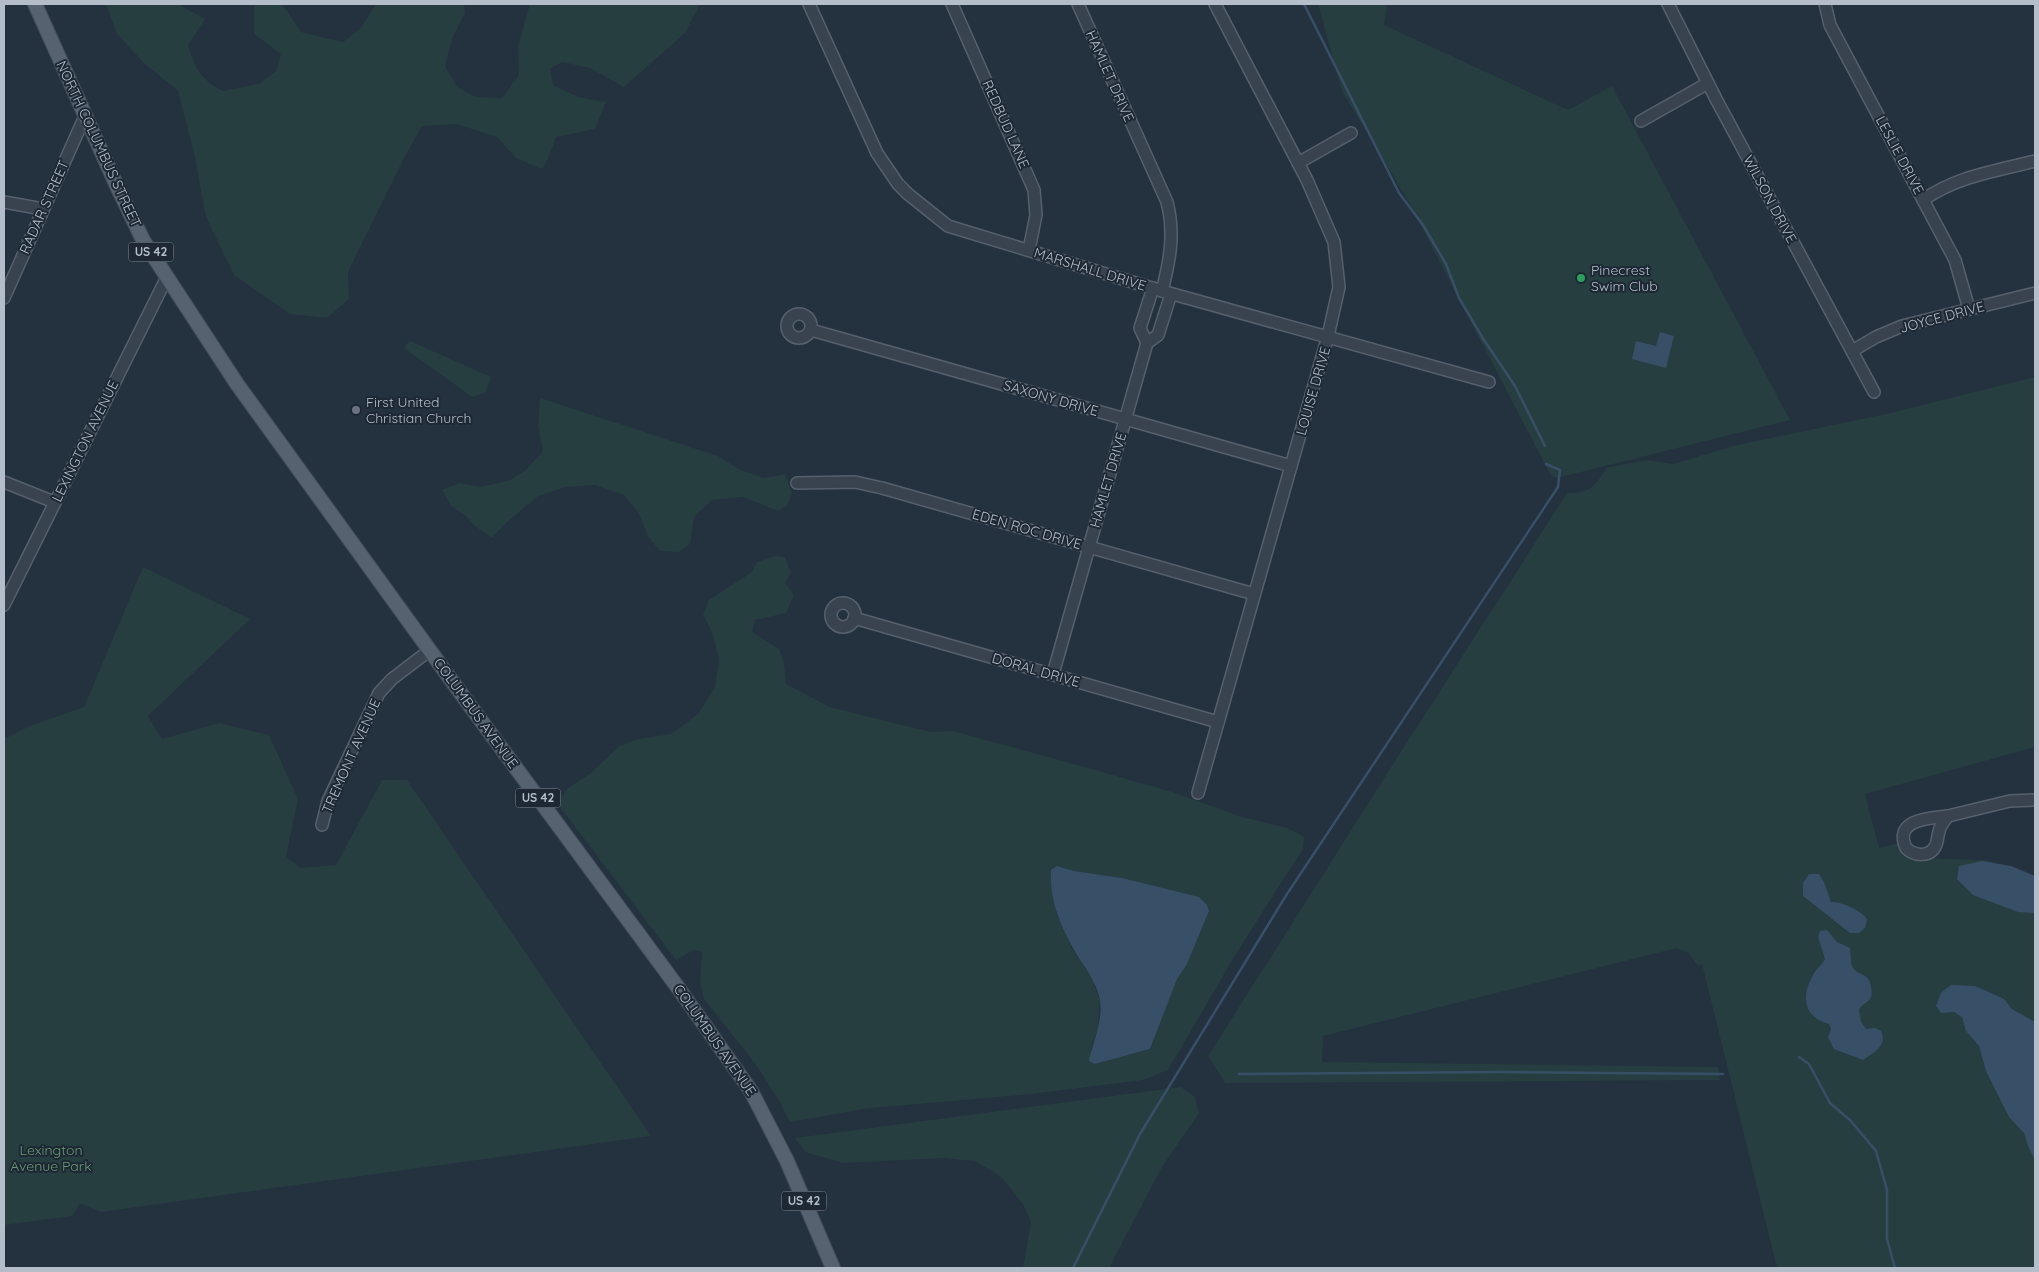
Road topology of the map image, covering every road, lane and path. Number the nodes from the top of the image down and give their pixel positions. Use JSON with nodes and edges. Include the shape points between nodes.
{"nodes":[{"id":1,"x":35,"y":4,"type":"edge"},
{"id":2,"x":809,"y":4,"type":"edge"},
{"id":3,"x":952,"y":4,"type":"edge"},
{"id":4,"x":1078,"y":4,"type":"edge"},
{"id":5,"x":1215,"y":4,"type":"edge"},
{"id":6,"x":1668,"y":4,"type":"edge"},
{"id":7,"x":1825,"y":4,"type":"edge"},
{"id":8,"x":1708,"y":83,"type":"junction"},
{"id":9,"x":85,"y":116,"type":"junction"},
{"id":10,"x":1641,"y":121,"type":"dead end"},
{"id":11,"x":1351,"y":133,"type":"dead end"},
{"id":12,"x":2035,"y":161,"type":"edge"},
{"id":13,"x":1298,"y":162,"type":"junction"},
{"id":14,"x":1923,"y":200,"type":"junction"},
{"id":15,"x":4,"y":202,"type":"edge"},
{"id":16,"x":43,"y":209,"type":"junction"},
{"id":17,"x":1029,"y":250,"type":"junction"},
{"id":18,"x":167,"y":277,"type":"junction"},
{"id":19,"x":1162,"y":291,"type":"junction"},
{"id":20,"x":2035,"y":293,"type":"edge"},
{"id":21,"x":4,"y":298,"type":"edge"},
{"id":22,"x":1969,"y":309,"type":"junction"},
{"id":23,"x":811,"y":330,"type":"dead end"},
{"id":24,"x":1328,"y":336,"type":"junction"},
{"id":25,"x":1147,"y":343,"type":"junction"},
{"id":26,"x":1852,"y":351,"type":"junction"},
{"id":27,"x":1489,"y":382,"type":"dead end"},
{"id":28,"x":1874,"y":392,"type":"dead end"},
{"id":29,"x":1125,"y":419,"type":"junction"},
{"id":30,"x":1291,"y":466,"type":"junction"},
{"id":31,"x":306,"y":478,"type":"joint"},
{"id":32,"x":4,"y":482,"type":"edge"},
{"id":33,"x":797,"y":483,"type":"dead end"},
{"id":34,"x":54,"y":502,"type":"junction"},
{"id":35,"x":1089,"y":547,"type":"junction"},
{"id":36,"x":1254,"y":594,"type":"junction"},
{"id":37,"x":4,"y":605,"type":"edge"},
{"id":38,"x":854,"y":618,"type":"dead end"},
{"id":39,"x":430,"y":650,"type":"junction"},
{"id":40,"x":1053,"y":674,"type":"junction"},
{"id":41,"x":1218,"y":722,"type":"junction"},
{"id":42,"x":1198,"y":793,"type":"dead end"},
{"id":43,"x":2035,"y":800,"type":"edge"},
{"id":44,"x":1948,"y":816,"type":"dead end"},
{"id":45,"x":322,"y":825,"type":"dead end"},
{"id":46,"x":833,"y":1268,"type":"edge"}],
"edges":[{"from":1,"to":9,"type":"main road","name":"NORTH COLUMBUS STREET","number":"US 42"},
{"from":2,"to":17,"type":"street","name":"MARSHALL DRIVE","via":[[867,134],[898,184],[948,226]]},
{"from":3,"to":17,"type":"street","name":"REDBUD LANE","via":[[1034,190],[1036,216]]},
{"from":4,"to":19,"type":"street","name":"HAMLET DRIVE","via":[[1167,202],[1172,243]]},
{"from":5,"to":13,"type":"street","name":"LOUISE DRIVE"},
{"from":6,"to":8,"type":"street","name":"WILSON DRIVE"},
{"from":7,"to":14,"type":"street","name":"LESLIE DRIVE","via":[[1830,25]]},
{"from":8,"to":10,"type":"street"},
{"from":8,"to":26,"type":"street","name":"WILSON DRIVE"},
{"from":9,"to":16,"type":"street","name":"RADAR STREET"},
{"from":9,"to":18,"type":"main road","name":"NORTH COLUMBUS STREET","number":"US 42","via":[[143,240]]},
{"from":11,"to":13,"type":"street"},
{"from":12,"to":14,"type":"street","via":[[1962,179]]},
{"from":13,"to":24,"type":"street","name":"LOUISE DRIVE","via":[[1334,242],[1340,286]]},
{"from":14,"to":22,"type":"street","name":"LESLIE DRIVE","via":[[1955,260]]},
{"from":15,"to":16,"type":"street"},
{"from":16,"to":21,"type":"street","name":"RADAR STREET"},
{"from":17,"to":19,"type":"street","name":"MARSHALL DRIVE"},
{"from":18,"to":31,"type":"main road","name":"NORTH COLUMBUS STREET","number":"US 42","via":[[237,384]]},
{"from":18,"to":34,"type":"street","name":"LEXINGTON AVENUE"},
{"from":19,"to":24,"type":"street","name":"MARSHALL DRIVE"},
{"from":19,"to":25,"type":"street","name":"HAMLET DRIVE","via":[[1158,335]]},
{"from":19,"to":25,"type":"street","name":"HAMLET DRIVE","via":[[1140,328]]},
{"from":20,"to":22,"type":"street","name":"JOYCE DRIVE"},
{"from":22,"to":26,"type":"street","name":"JOYCE DRIVE","via":[[1902,326]]},
{"from":23,"to":29,"type":"street","name":"SAXONY DRIVE"},
{"from":24,"to":27,"type":"street","name":"MARSHALL DRIVE"},
{"from":24,"to":30,"type":"street","name":"LOUISE DRIVE"},
{"from":25,"to":29,"type":"street","name":"HAMLET DRIVE"},
{"from":26,"to":28,"type":"street","name":"WILSON DRIVE"},
{"from":29,"to":30,"type":"street","name":"SAXONY DRIVE"},
{"from":29,"to":35,"type":"street","name":"HAMLET DRIVE"},
{"from":30,"to":36,"type":"street","name":"LOUISE DRIVE"},
{"from":31,"to":39,"type":"main road","name":"COLUMBUS AVENUE","number":"US 42"},
{"from":32,"to":34,"type":"street"},
{"from":33,"to":35,"type":"street","name":"EDEN ROC DRIVE","via":[[863,484]]},
{"from":34,"to":37,"type":"street","name":"LEXINGTON AVENUE"},
{"from":35,"to":36,"type":"street","name":"EDEN ROC DRIVE"},
{"from":35,"to":40,"type":"street","name":"HAMLET DRIVE"},
{"from":36,"to":41,"type":"street","name":"LOUISE DRIVE"},
{"from":38,"to":40,"type":"street","name":"DORAL DRIVE"},
{"from":39,"to":45,"type":"street","name":"TREMONT AVENUE","via":[[379,693],[328,801]]},
{"from":39,"to":46,"type":"main road","name":"COLUMBUS AVENUE","number":"US 42","via":[[751,1091],[774,1134]]},
{"from":40,"to":41,"type":"street","name":"DORAL DRIVE"},
{"from":41,"to":42,"type":"street","name":"LOUISE DRIVE"},
{"from":43,"to":44,"type":"street","via":[[2010,801]]}]}
